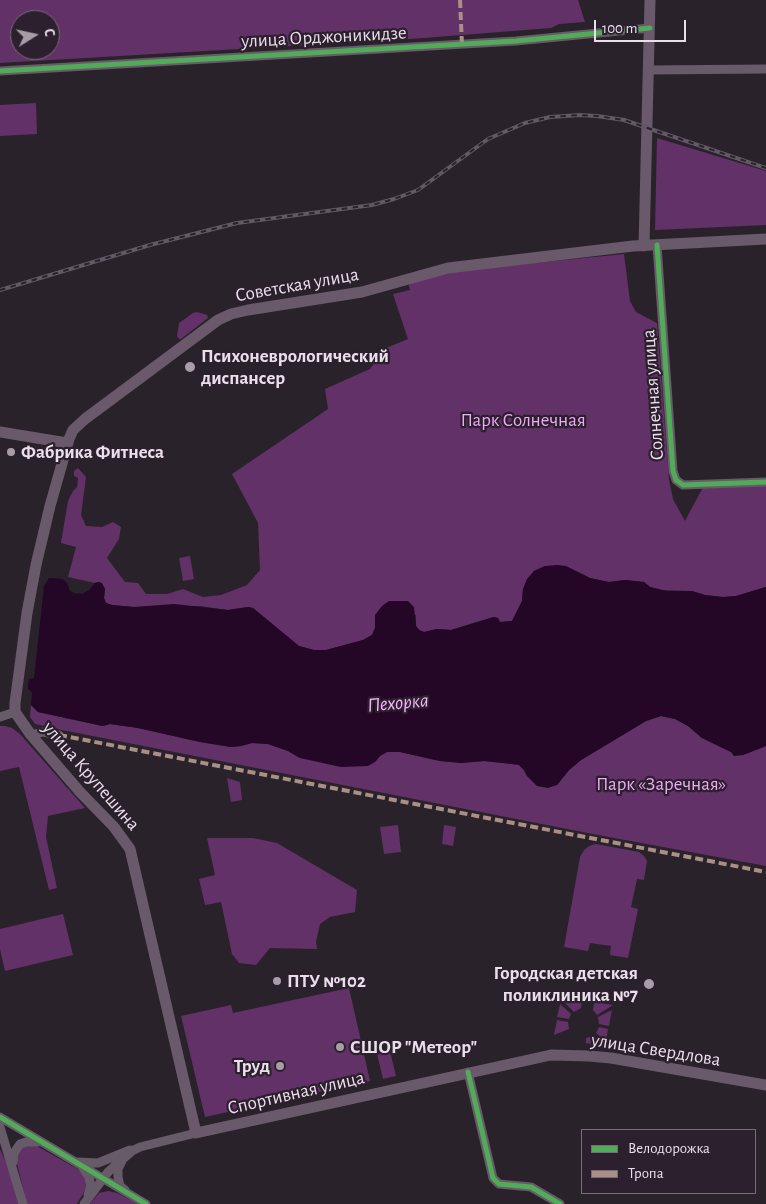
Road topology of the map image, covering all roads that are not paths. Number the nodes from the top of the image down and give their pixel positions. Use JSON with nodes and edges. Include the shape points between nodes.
{"nodes":[{"id":1,"x":650,"y":0,"type":"edge"},
{"id":2,"x":650,"y":28,"type":"junction"},
{"id":3,"x":648,"y":70,"type":"junction"},
{"id":4,"x":766,"y":70,"type":"edge"},
{"id":5,"x":0,"y":71,"type":"edge"},
{"id":6,"x":766,"y":239,"type":"edge"},
{"id":7,"x":657,"y":245,"type":"junction"},
{"id":8,"x":644,"y":246,"type":"junction"},
{"id":9,"x":0,"y":432,"type":"edge"},
{"id":10,"x":67,"y":444,"type":"junction"},
{"id":11,"x":766,"y":482,"type":"edge"},
{"id":12,"x":15,"y":712,"type":"junction"},
{"id":13,"x":0,"y":717,"type":"edge"},
{"id":14,"x":31,"y":735,"type":"junction"},
{"id":15,"x":59,"y":735,"type":"dead end"},
{"id":16,"x":540,"y":1057,"type":"joint"},
{"id":17,"x":468,"y":1072,"type":"junction"},
{"id":18,"x":766,"y":1085,"type":"edge"},
{"id":19,"x":0,"y":1117,"type":"edge"},
{"id":20,"x":0,"y":1127,"type":"edge"},
{"id":21,"x":196,"y":1134,"type":"junction"},
{"id":22,"x":0,"y":1140,"type":"edge"},
{"id":23,"x":46,"y":1145,"type":"junction"},
{"id":24,"x":140,"y":1147,"type":"junction"},
{"id":25,"x":127,"y":1155,"type":"junction"},
{"id":26,"x":71,"y":1159,"type":"junction"},
{"id":27,"x":13,"y":1166,"type":"junction"},
{"id":28,"x":103,"y":1178,"type":"junction"},
{"id":29,"x":130,"y":1195,"type":"junction"},
{"id":30,"x":85,"y":1201,"type":"edge"},
{"id":31,"x":23,"y":1204,"type":"edge"},
{"id":32,"x":146,"y":1204,"type":"edge"},
{"id":33,"x":560,"y":1204,"type":"edge"}],
"edges":[{"from":1,"to":2,"type":"main road"},
{"from":2,"to":3,"type":"main road"},
{"from":2,"to":5,"type":"street","name":"улица Орджоникидзе","via":[[498,42]]},
{"from":3,"to":4,"type":"street"},
{"from":3,"to":8,"type":"main road"},
{"from":6,"to":7,"type":"main road","name":"Советская улица"},
{"from":7,"to":8,"type":"main road","name":"Советская улица"},
{"from":7,"to":11,"type":"street","name":"Солнечная улица","via":[[676,480],[683,485]]},
{"from":8,"to":10,"type":"main road","name":"Советская улица","via":[[448,268],[362,292],[231,314],[176,350],[90,416],[74,430]]},
{"from":9,"to":10,"type":"main road"},
{"from":10,"to":12,"type":"main road","via":[[36,565]]},
{"from":12,"to":13,"type":"street"},
{"from":12,"to":14,"type":"main road","name":"улица Крупешина"},
{"from":14,"to":15,"type":"street","via":[[43,732]]},
{"from":14,"to":21,"type":"main road","name":"улица Крупешина","via":[[130,849]]},
{"from":16,"to":17,"type":"main road","name":"Спортивная улица"},
{"from":16,"to":18,"type":"main road","name":"улица Свердлова","via":[[611,1058]]},
{"from":17,"to":21,"type":"main road","name":"Спортивная улица"},
{"from":17,"to":33,"type":"street","via":[[493,1178],[498,1184],[531,1187]]},
{"from":19,"to":23,"type":"street"},
{"from":20,"to":27,"type":"street"},
{"from":21,"to":24,"type":"street","name":"Спортивная улица"},
{"from":22,"to":27,"type":"street"},
{"from":23,"to":26,"type":"street"},
{"from":23,"to":27,"type":"street","via":[[20,1144],[14,1152]]},
{"from":24,"to":25,"type":"street","name":"Спортивная улица"},
{"from":24,"to":26,"type":"street","via":[[98,1163]]},
{"from":25,"to":28,"type":"street","name":"Спортивная улица"},
{"from":25,"to":29,"type":"street","via":[[118,1177],[120,1186]]},
{"from":26,"to":28,"type":"street"},
{"from":26,"to":30,"type":"street","via":[[90,1177],[91,1186]]},
{"from":27,"to":31,"type":"street"},
{"from":28,"to":29,"type":"street"},
{"from":28,"to":30,"type":"street","name":"Спортивная улица"},
{"from":29,"to":30,"type":"street","via":[[107,1188],[98,1190]]},
{"from":29,"to":32,"type":"street"}]}
